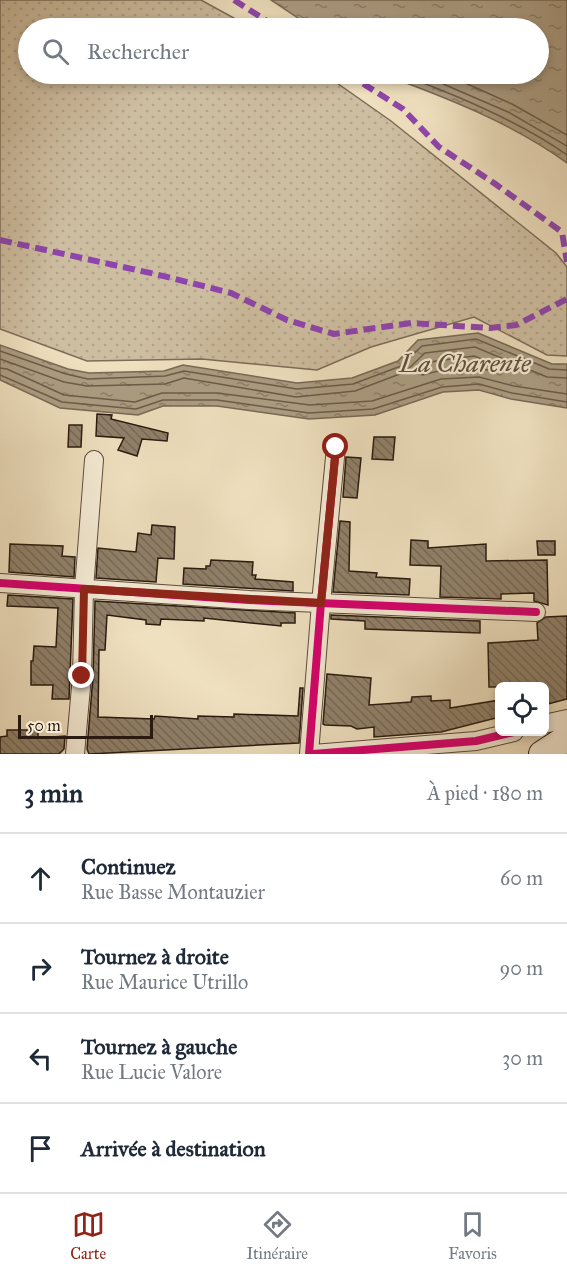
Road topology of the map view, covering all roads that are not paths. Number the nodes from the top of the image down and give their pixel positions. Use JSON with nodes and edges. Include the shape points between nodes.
{"nodes":[{"id":1,"x":336,"y":447,"type":"dead end"},
{"id":2,"x":94,"y":460,"type":"dead end"},
{"id":3,"x":0,"y":583,"type":"edge"},
{"id":4,"x":84,"y":589,"type":"junction"},
{"id":5,"x":321,"y":603,"type":"junction"},
{"id":6,"x":536,"y":612,"type":"dead end"},
{"id":7,"x":567,"y":719,"type":"edge"},
{"id":8,"x":549,"y":723,"type":"edge"},
{"id":9,"x":497,"y":736,"type":"edge"},
{"id":10,"x":567,"y":738,"type":"edge"},
{"id":11,"x":75,"y":754,"type":"edge"},
{"id":12,"x":311,"y":754,"type":"edge"},
{"id":13,"x":542,"y":754,"type":"edge"}],
"edges":[{"from":1,"to":5,"type":"street"},
{"from":2,"to":4,"type":"street"},
{"from":3,"to":4,"type":"street"},
{"from":4,"to":5,"type":"street"},
{"from":4,"to":11,"type":"street"},
{"from":5,"to":6,"type":"street"},
{"from":5,"to":12,"type":"street"},
{"from":7,"to":8,"type":"street"},
{"from":9,"to":12,"type":"street"},
{"from":10,"to":13,"type":"main road"}]}
